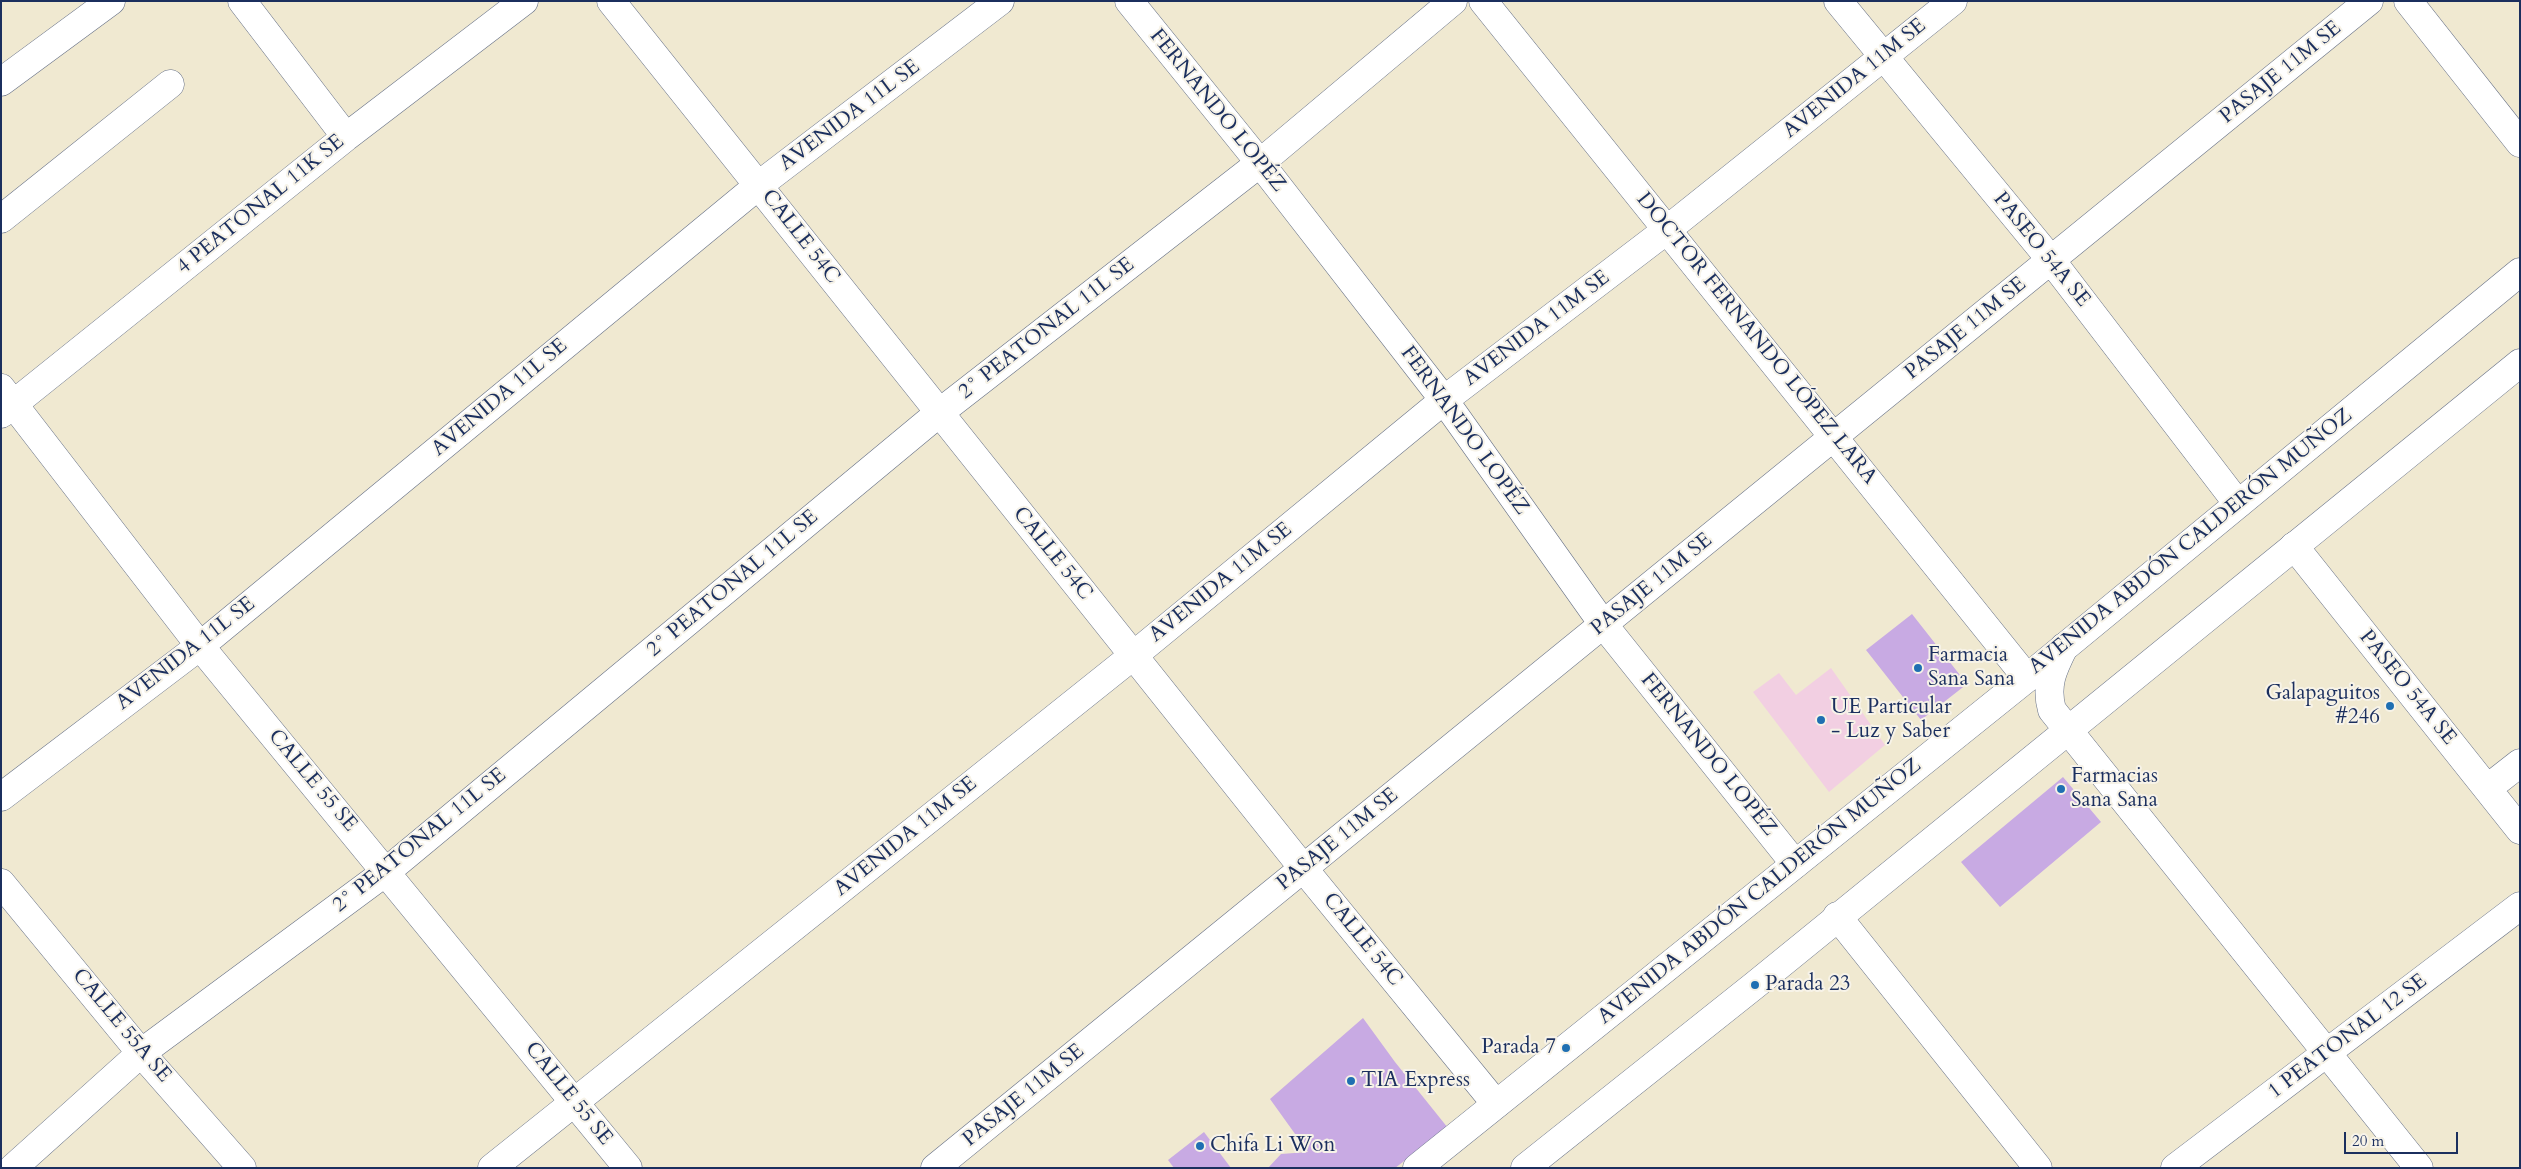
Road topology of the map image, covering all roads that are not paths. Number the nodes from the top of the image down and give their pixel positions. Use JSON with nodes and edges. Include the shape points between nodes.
{"nodes":[{"id":1,"x":111,"y":1,"type":"edge"},
{"id":2,"x":242,"y":1,"type":"edge"},
{"id":3,"x":524,"y":1,"type":"edge"},
{"id":4,"x":611,"y":1,"type":"edge"},
{"id":5,"x":1000,"y":1,"type":"edge"},
{"id":6,"x":1129,"y":1,"type":"edge"},
{"id":7,"x":1452,"y":1,"type":"edge"},
{"id":8,"x":1483,"y":1,"type":"edge"},
{"id":9,"x":1838,"y":1,"type":"edge"},
{"id":10,"x":1953,"y":1,"type":"edge"},
{"id":11,"x":2369,"y":1,"type":"edge"},
{"id":12,"x":2408,"y":1,"type":"edge"},
{"id":13,"x":1883,"y":57,"type":"junction"},
{"id":14,"x":1,"y":82,"type":"edge"},
{"id":15,"x":170,"y":84,"type":"dead end"},
{"id":16,"x":346,"y":137,"type":"junction"},
{"id":17,"x":2520,"y":143,"type":"edge"},
{"id":18,"x":1260,"y":163,"type":"junction"},
{"id":19,"x":759,"y":185,"type":"junction"},
{"id":20,"x":1,"y":219,"type":"edge"},
{"id":21,"x":1668,"y":229,"type":"junction"},
{"id":22,"x":2051,"y":260,"type":"junction"},
{"id":23,"x":2520,"y":272,"type":"edge"},
{"id":24,"x":2520,"y":363,"type":"edge"},
{"id":25,"x":1444,"y":400,"type":"junction"},
{"id":26,"x":5,"y":402,"type":"edge"},
{"id":27,"x":938,"y":413,"type":"junction"},
{"id":28,"x":1834,"y":436,"type":"junction"},
{"id":29,"x":2238,"y":504,"type":"junction"},
{"id":30,"x":2294,"y":546,"type":"junction"},
{"id":31,"x":1604,"y":624,"type":"junction"},
{"id":32,"x":200,"y":646,"type":"junction"},
{"id":33,"x":2064,"y":647,"type":"junction"},
{"id":34,"x":1134,"y":655,"type":"junction"},
{"id":35,"x":2027,"y":678,"type":"junction"},
{"id":36,"x":2068,"y":729,"type":"junction"},
{"id":37,"x":2520,"y":763,"type":"edge"},
{"id":38,"x":2488,"y":788,"type":"junction"},
{"id":39,"x":1,"y":797,"type":"edge"},
{"id":40,"x":2520,"y":830,"type":"edge"},
{"id":41,"x":1795,"y":864,"type":"junction"},
{"id":42,"x":1303,"y":868,"type":"junction"},
{"id":43,"x":387,"y":872,"type":"junction"},
{"id":44,"x":1,"y":883,"type":"edge"},
{"id":45,"x":2520,"y":906,"type":"edge"},
{"id":46,"x":1837,"y":916,"type":"junction"},
{"id":47,"x":141,"y":1053,"type":"junction"},
{"id":48,"x":2327,"y":1053,"type":"junction"},
{"id":49,"x":575,"y":1102,"type":"junction"},
{"id":50,"x":1496,"y":1104,"type":"junction"},
{"id":51,"x":2030,"y":1165,"type":"edge"},
{"id":52,"x":1528,"y":1167,"type":"edge"},
{"id":53,"x":13,"y":1168,"type":"edge"},
{"id":54,"x":242,"y":1168,"type":"edge"},
{"id":55,"x":492,"y":1168,"type":"edge"},
{"id":56,"x":628,"y":1168,"type":"edge"},
{"id":57,"x":935,"y":1168,"type":"edge"},
{"id":58,"x":1417,"y":1168,"type":"edge"},
{"id":59,"x":2175,"y":1168,"type":"edge"},
{"id":60,"x":2419,"y":1168,"type":"edge"}],
"edges":[{"from":1,"to":14,"type":"street"},
{"from":2,"to":16,"type":"street"},
{"from":3,"to":16,"type":"street","name":"4 PEATONAL 11K SE"},
{"from":4,"to":19,"type":"street","name":"CALLE 54C"},
{"from":5,"to":19,"type":"street","name":"AVENIDA 11L SE"},
{"from":6,"to":18,"type":"street","name":"FERNANDO LOPÉZ"},
{"from":7,"to":18,"type":"street","name":"2° PEATONAL 11L SE"},
{"from":8,"to":21,"type":"street","name":"DOCTOR FERNANDO LÓPEZ LARA"},
{"from":9,"to":13,"type":"street","name":"PASEO 54A SE"},
{"from":10,"to":13,"type":"street","name":"AVENIDA 11M SE"},
{"from":11,"to":22,"type":"street","name":"PASAJE 11M SE"},
{"from":12,"to":17,"type":"street"},
{"from":13,"to":21,"type":"street","name":"AVENIDA 11M SE"},
{"from":13,"to":22,"type":"street","name":"PASEO 54A SE"},
{"from":15,"to":20,"type":"street"},
{"from":16,"to":26,"type":"street","name":"4 PEATONAL 11K SE"},
{"from":18,"to":25,"type":"street","name":"FERNANDO LOPÉZ"},
{"from":18,"to":27,"type":"street","name":"2° PEATONAL 11L SE"},
{"from":19,"to":27,"type":"street","name":"CALLE 54C"},
{"from":19,"to":32,"type":"street","name":"AVENIDA 11L SE"},
{"from":21,"to":25,"type":"street","name":"AVENIDA 11M SE"},
{"from":21,"to":28,"type":"street","name":"DOCTOR FERNANDO LÓPEZ LARA"},
{"from":22,"to":28,"type":"street","name":"PASAJE 11M SE"},
{"from":22,"to":29,"type":"street","name":"PASEO 54A SE"},
{"from":23,"to":29,"type":"street","name":"AVENIDA ABDÓN CALDERÓN MUÑOZ"},
{"from":24,"to":30,"type":"street"},
{"from":25,"to":31,"type":"street","name":"FERNANDO LOPÉZ"},
{"from":25,"to":34,"type":"street","name":"AVENIDA 11M SE"},
{"from":26,"to":32,"type":"street","name":"CALLE 55 SE"},
{"from":27,"to":34,"type":"street","name":"CALLE 54C"},
{"from":27,"to":43,"type":"street","name":"2° PEATONAL 11L SE"},
{"from":28,"to":31,"type":"street","name":"PASAJE 11M SE"},
{"from":28,"to":35,"type":"street","name":"DOCTOR FERNANDO LÓPEZ LARA"},
{"from":29,"to":33,"type":"street","name":"AVENIDA ABDÓN CALDERÓN MUÑOZ"},
{"from":30,"to":36,"type":"street"},
{"from":30,"to":38,"type":"street","name":"PASEO 54A SE"},
{"from":31,"to":41,"type":"street","name":"FERNANDO LOPÉZ"},
{"from":31,"to":42,"type":"street","name":"PASAJE 11M SE"},
{"from":32,"to":39,"type":"street","name":"AVENIDA 11L SE"},
{"from":32,"to":43,"type":"street","name":"CALLE 55 SE"},
{"from":33,"to":35,"type":"street","name":"AVENIDA ABDÓN CALDERÓN MUÑOZ"},
{"from":33,"to":36,"type":"street","via":[[2052,670],[2048,693],[2052,710]]},
{"from":34,"to":42,"type":"street","name":"CALLE 54C"},
{"from":34,"to":49,"type":"street","name":"AVENIDA 11M SE"},
{"from":35,"to":41,"type":"street","name":"AVENIDA ABDÓN CALDERÓN MUÑOZ"},
{"from":36,"to":46,"type":"street"},
{"from":36,"to":48,"type":"street"},
{"from":37,"to":38,"type":"street"},
{"from":38,"to":40,"type":"street","name":"PASEO 54A SE"},
{"from":41,"to":50,"type":"street","name":"AVENIDA ABDÓN CALDERÓN MUÑOZ"},
{"from":42,"to":50,"type":"street","name":"CALLE 54C"},
{"from":42,"to":57,"type":"street","name":"PASAJE 11M SE"},
{"from":43,"to":47,"type":"street","name":"2° PEATONAL 11L SE"},
{"from":43,"to":49,"type":"street","name":"CALLE 55 SE"},
{"from":44,"to":47,"type":"street","name":"CALLE 55A SE"},
{"from":45,"to":48,"type":"street","name":"1 PEATONAL 12 SE"},
{"from":46,"to":51,"type":"street"},
{"from":46,"to":52,"type":"street"},
{"from":47,"to":53,"type":"street","name":"2° PEATONAL 11L SE"},
{"from":47,"to":54,"type":"street","name":"CALLE 55A SE"},
{"from":48,"to":59,"type":"street","name":"1 PEATONAL 12 SE"},
{"from":48,"to":60,"type":"street"},
{"from":49,"to":55,"type":"street","name":"AVENIDA 11M SE"},
{"from":49,"to":56,"type":"street","name":"CALLE 55 SE"},
{"from":50,"to":58,"type":"street","name":"AVENIDA ABDÓN CALDERÓN MUÑOZ"}]}
